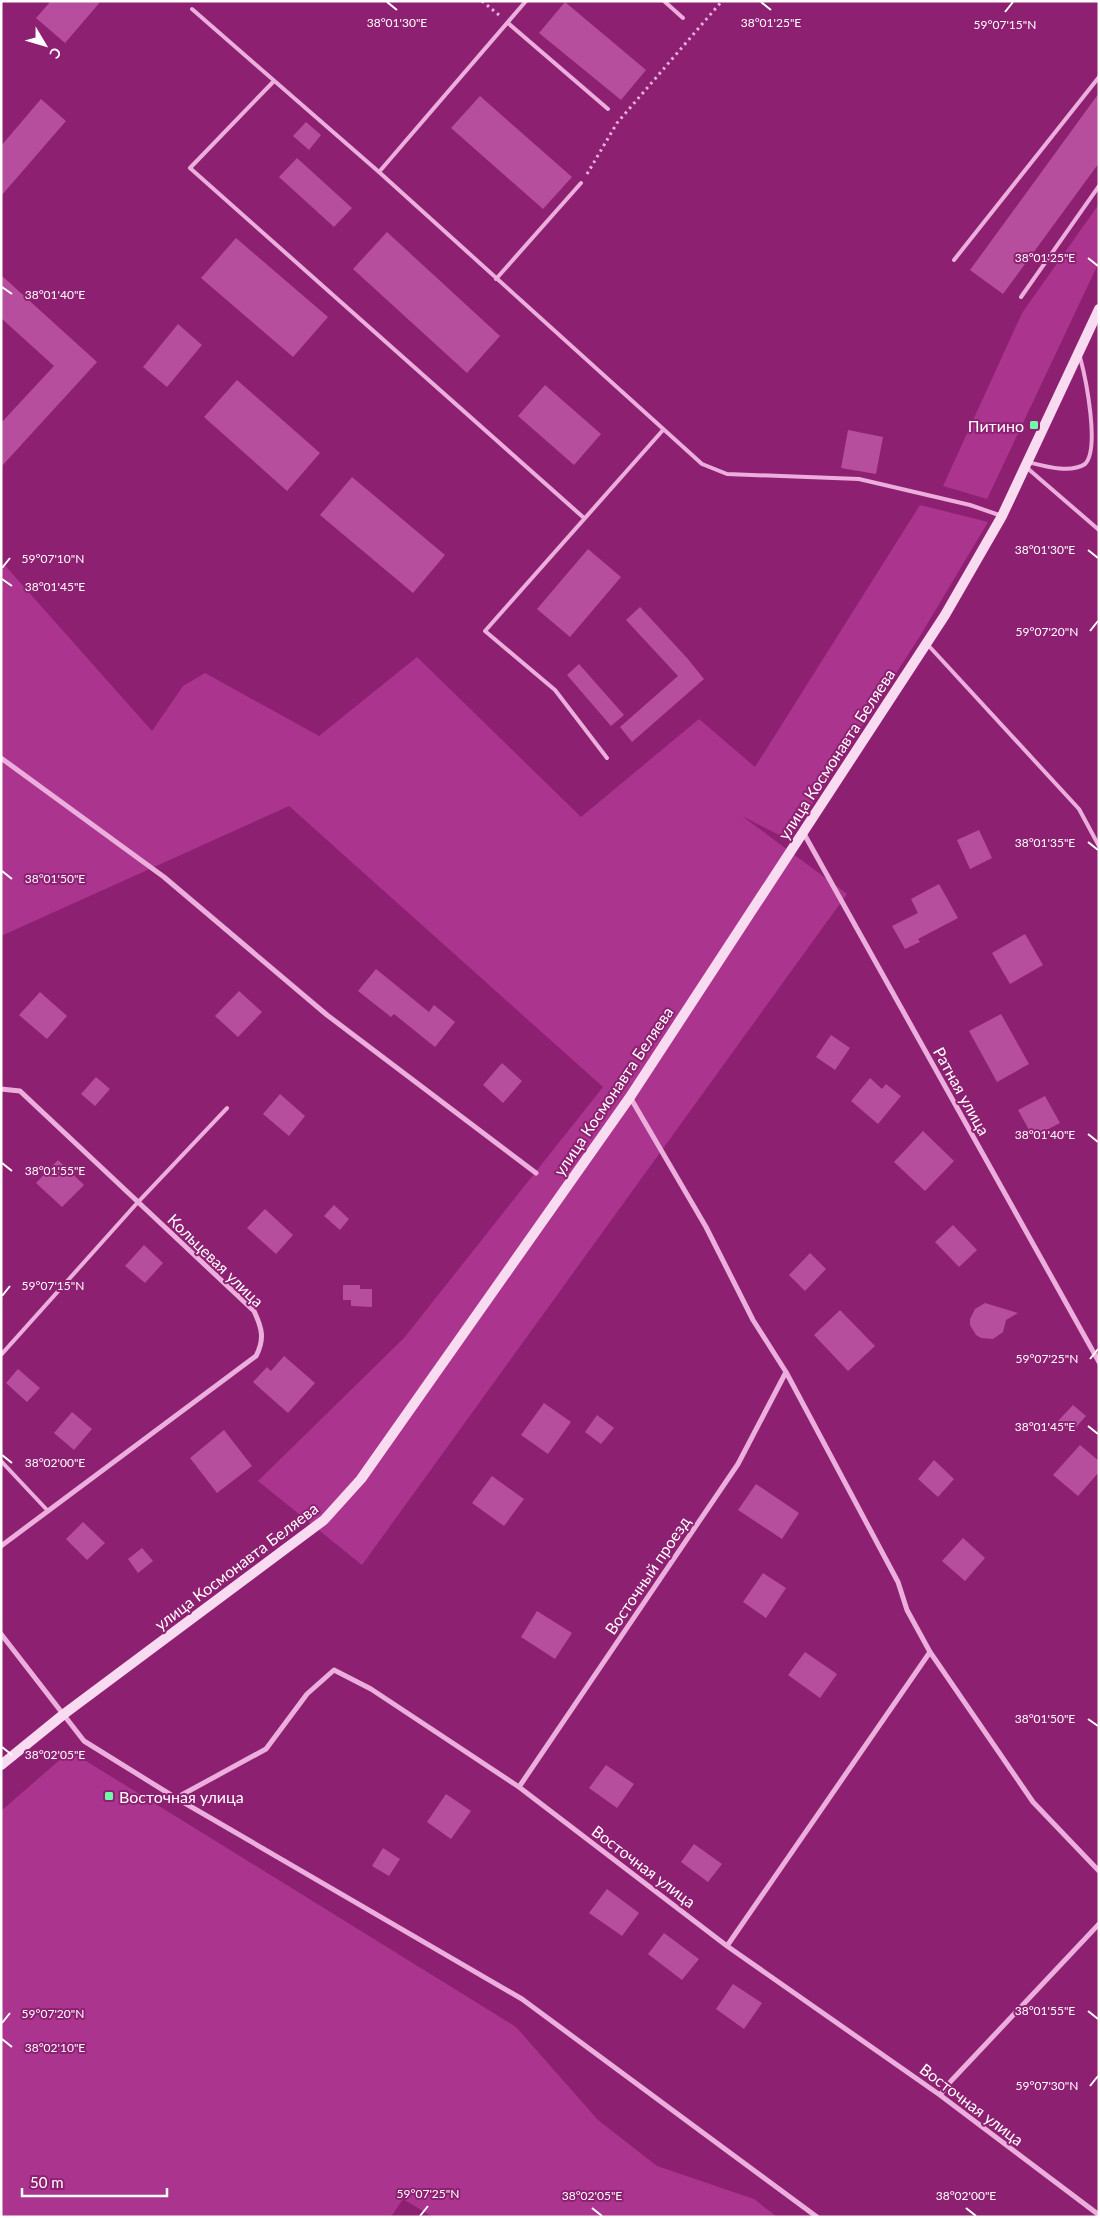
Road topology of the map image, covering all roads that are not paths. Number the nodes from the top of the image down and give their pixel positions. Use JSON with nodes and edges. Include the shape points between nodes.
{"nodes":[{"id":1,"x":526,"y":1,"type":"edge"},
{"id":2,"x":664,"y":1,"type":"edge"},
{"id":3,"x":192,"y":9,"type":"dead end"},
{"id":4,"x":684,"y":18,"type":"dead end"},
{"id":5,"x":508,"y":23,"type":"junction"},
{"id":6,"x":1099,"y":77,"type":"edge"},
{"id":7,"x":274,"y":81,"type":"junction"},
{"id":8,"x":608,"y":109,"type":"dead end"},
{"id":9,"x":379,"y":172,"type":"junction"},
{"id":10,"x":581,"y":183,"type":"road end"},
{"id":11,"x":1099,"y":186,"type":"edge"},
{"id":12,"x":954,"y":260,"type":"dead end"},
{"id":13,"x":496,"y":278,"type":"junction"},
{"id":14,"x":1021,"y":297,"type":"dead end"},
{"id":15,"x":1099,"y":309,"type":"edge"},
{"id":16,"x":1078,"y":352,"type":"junction"},
{"id":17,"x":663,"y":430,"type":"junction"},
{"id":18,"x":1027,"y":464,"type":"junction"},
{"id":19,"x":1002,"y":516,"type":"junction"},
{"id":20,"x":584,"y":518,"type":"junction"},
{"id":21,"x":1099,"y":530,"type":"edge"},
{"id":22,"x":927,"y":643,"type":"junction"},
{"id":23,"x":1,"y":758,"type":"edge"},
{"id":24,"x":608,"y":758,"type":"dead end"},
{"id":25,"x":803,"y":832,"type":"junction"},
{"id":26,"x":1099,"y":846,"type":"edge"},
{"id":27,"x":1,"y":1089,"type":"edge"},
{"id":28,"x":630,"y":1096,"type":"junction"},
{"id":29,"x":228,"y":1108,"type":"dead end"},
{"id":30,"x":536,"y":1172,"type":"dead end"},
{"id":31,"x":138,"y":1202,"type":"junction"},
{"id":32,"x":1,"y":1355,"type":"edge"},
{"id":33,"x":1099,"y":1362,"type":"edge"},
{"id":34,"x":786,"y":1372,"type":"junction"},
{"id":35,"x":1,"y":1460,"type":"edge"},
{"id":36,"x":48,"y":1511,"type":"junction"},
{"id":37,"x":1,"y":1546,"type":"edge"},
{"id":38,"x":1,"y":1634,"type":"edge"},
{"id":39,"x":930,"y":1652,"type":"junction"},
{"id":40,"x":64,"y":1714,"type":"junction"},
{"id":41,"x":1,"y":1765,"type":"edge"},
{"id":42,"x":519,"y":1787,"type":"junction"},
{"id":43,"x":176,"y":1798,"type":"junction"},
{"id":44,"x":1099,"y":1871,"type":"edge"},
{"id":45,"x":1099,"y":1924,"type":"edge"},
{"id":46,"x":727,"y":1946,"type":"junction"},
{"id":47,"x":940,"y":2095,"type":"junction"},
{"id":48,"x":1099,"y":2215,"type":"edge"},
{"id":49,"x":817,"y":2217,"type":"edge"}],
"edges":[{"from":1,"to":5,"type":"lane"},
{"from":2,"to":4,"type":"lane"},
{"from":3,"to":7,"type":"lane"},
{"from":5,"to":8,"type":"lane"},
{"from":5,"to":9,"type":"lane"},
{"from":6,"to":12,"type":"lane"},
{"from":7,"to":9,"type":"lane"},
{"from":7,"to":20,"type":"lane","via":[[190,168]]},
{"from":9,"to":13,"type":"lane"},
{"from":10,"to":13,"type":"lane"},
{"from":11,"to":14,"type":"lane"},
{"from":13,"to":17,"type":"lane"},
{"from":15,"to":16,"type":"street","name":"улица Космонавта Беляева"},
{"from":16,"to":18,"type":"street","name":"улица Космонавта Беляева"},
{"from":16,"to":18,"type":"lane","via":[[1096,435],[1091,459],[1074,468]]},
{"from":17,"to":19,"type":"lane","via":[[702,464],[727,474],[859,480],[970,505]]},
{"from":17,"to":20,"type":"lane"},
{"from":18,"to":19,"type":"street","name":"улица Космонавта Беляева"},
{"from":18,"to":21,"type":"lane"},
{"from":19,"to":22,"type":"street","name":"улица Космонавта Беляева"},
{"from":20,"to":24,"type":"lane","via":[[485,631],[555,690]]},
{"from":22,"to":25,"type":"street","name":"улица Космонавта Беляева"},
{"from":22,"to":26,"type":"lane","via":[[1080,809]]},
{"from":23,"to":30,"type":"street","via":[[164,877],[328,1015]]},
{"from":25,"to":28,"type":"street","name":"улица Космонавта Беляева"},
{"from":25,"to":33,"type":"street","name":"Ратная улица"},
{"from":27,"to":31,"type":"street","name":"Кольцевая улица","via":[[20,1091]]},
{"from":28,"to":34,"type":"street","via":[[706,1227],[753,1320]]},
{"from":28,"to":40,"type":"street","name":"улица Космонавта Беляева","via":[[361,1479],[324,1520]]},
{"from":29,"to":31,"type":"lane"},
{"from":31,"to":32,"type":"lane"},
{"from":31,"to":36,"type":"street","name":"Кольцевая улица","via":[[254,1311],[260,1322],[262,1344],[256,1356]]},
{"from":34,"to":39,"type":"street","via":[[898,1582],[907,1610]]},
{"from":34,"to":42,"type":"street","name":"Восточный проезд","via":[[738,1464]]},
{"from":35,"to":36,"type":"lane"},
{"from":36,"to":37,"type":"street","name":"Кольцевая улица"},
{"from":38,"to":40,"type":"street"},
{"from":39,"to":44,"type":"street","via":[[1033,1802]]},
{"from":39,"to":46,"type":"street"},
{"from":40,"to":41,"type":"street","name":"улица Космонавта Беляева"},
{"from":40,"to":43,"type":"street","via":[[84,1741]]},
{"from":42,"to":43,"type":"street","name":"Восточная улица","via":[[371,1689],[334,1670],[307,1694],[266,1749]]},
{"from":42,"to":46,"type":"street","name":"Восточная улица"},
{"from":43,"to":49,"type":"street","via":[[522,1999]]},
{"from":45,"to":47,"type":"street"},
{"from":46,"to":47,"type":"street","name":"Восточная улица"},
{"from":47,"to":48,"type":"street","name":"Восточная улица"}]}
